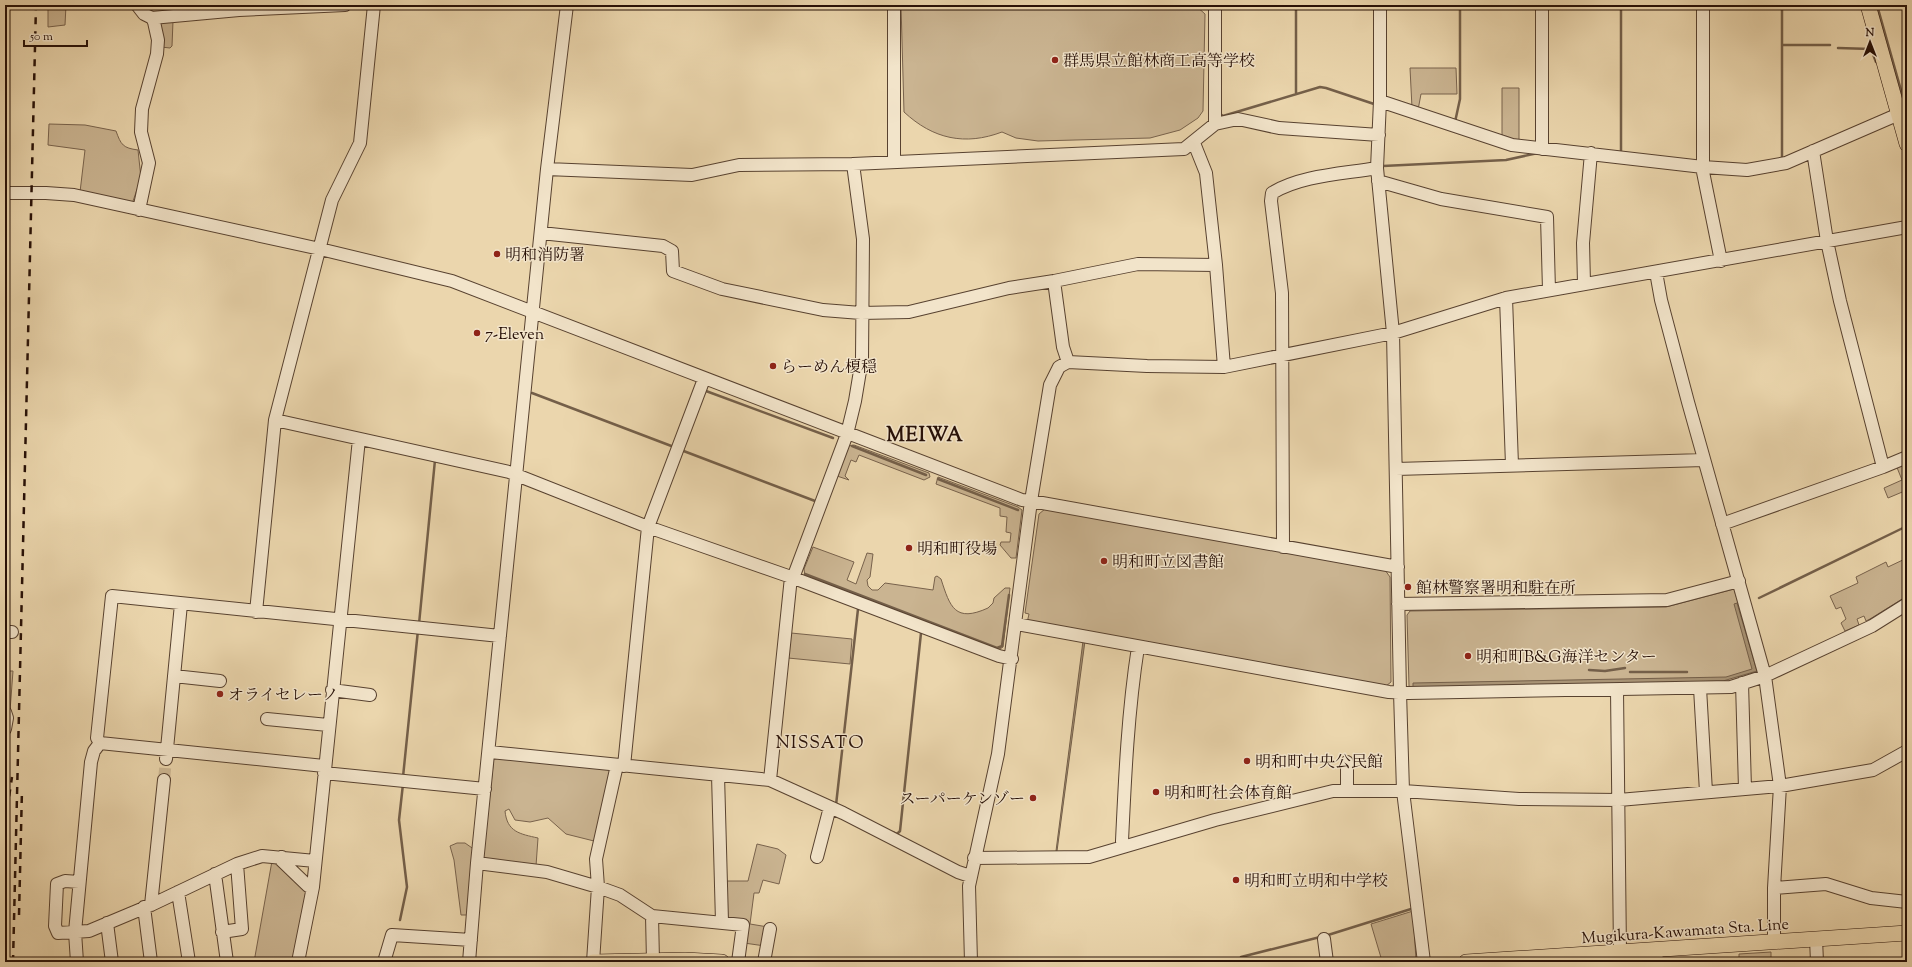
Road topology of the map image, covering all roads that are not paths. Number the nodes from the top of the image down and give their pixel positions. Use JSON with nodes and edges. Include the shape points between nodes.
{"nodes":[{"id":1,"x":137,"y":5,"type":"edge"},
{"id":2,"x":345,"y":5,"type":"edge"},
{"id":3,"x":374,"y":5,"type":"edge"},
{"id":4,"x":567,"y":5,"type":"edge"},
{"id":5,"x":894,"y":5,"type":"edge"},
{"id":6,"x":1215,"y":5,"type":"edge"},
{"id":7,"x":1380,"y":5,"type":"edge"},
{"id":8,"x":1542,"y":5,"type":"edge"},
{"id":9,"x":1702,"y":5,"type":"edge"},
{"id":10,"x":1868,"y":5,"type":"edge"},
{"id":11,"x":152,"y":18,"type":"junction"},
{"id":12,"x":1380,"y":101,"type":"junction"},
{"id":13,"x":1901,"y":109,"type":"edge"},
{"id":14,"x":1215,"y":124,"type":"junction"},
{"id":15,"x":1379,"y":134,"type":"junction"},
{"id":16,"x":1194,"y":143,"type":"junction"},
{"id":17,"x":1907,"y":144,"type":"edge"},
{"id":18,"x":1542,"y":149,"type":"junction"},
{"id":19,"x":1813,"y":151,"type":"junction"},
{"id":20,"x":1591,"y":153,"type":"junction"},
{"id":21,"x":894,"y":162,"type":"junction"},
{"id":22,"x":853,"y":164,"type":"junction"},
{"id":23,"x":1703,"y":167,"type":"junction"},
{"id":24,"x":1377,"y":168,"type":"junction"},
{"id":25,"x":547,"y":169,"type":"junction"},
{"id":26,"x":1378,"y":181,"type":"junction"},
{"id":27,"x":5,"y":193,"type":"edge"},
{"id":28,"x":139,"y":210,"type":"junction"},
{"id":29,"x":1907,"y":227,"type":"edge"},
{"id":30,"x":541,"y":233,"type":"junction"},
{"id":31,"x":1827,"y":242,"type":"junction"},
{"id":32,"x":320,"y":249,"type":"junction"},
{"id":33,"x":1721,"y":261,"type":"junction"},
{"id":34,"x":1216,"y":265,"type":"junction"},
{"id":35,"x":1656,"y":272,"type":"junction"},
{"id":36,"x":1054,"y":281,"type":"junction"},
{"id":37,"x":1584,"y":284,"type":"junction"},
{"id":38,"x":1549,"y":290,"type":"junction"},
{"id":39,"x":1506,"y":298,"type":"junction"},
{"id":40,"x":532,"y":313,"type":"junction"},
{"id":41,"x":861,"y":313,"type":"junction"},
{"id":42,"x":1394,"y":333,"type":"junction"},
{"id":43,"x":1282,"y":356,"type":"junction"},
{"id":44,"x":1068,"y":362,"type":"junction"},
{"id":45,"x":1224,"y":367,"type":"junction"},
{"id":46,"x":704,"y":379,"type":"junction"},
{"id":47,"x":275,"y":420,"type":"junction"},
{"id":48,"x":846,"y":434,"type":"junction"},
{"id":49,"x":359,"y":439,"type":"junction"},
{"id":50,"x":1907,"y":457,"type":"edge"},
{"id":51,"x":1704,"y":460,"type":"junction"},
{"id":52,"x":1512,"y":465,"type":"junction"},
{"id":53,"x":1883,"y":467,"type":"junction"},
{"id":54,"x":1396,"y":469,"type":"junction"},
{"id":55,"x":516,"y":476,"type":"junction"},
{"id":56,"x":1031,"y":501,"type":"junction"},
{"id":57,"x":1722,"y":524,"type":"junction"},
{"id":58,"x":648,"y":527,"type":"junction"},
{"id":59,"x":1283,"y":547,"type":"junction"},
{"id":60,"x":1398,"y":567,"type":"junction"},
{"id":61,"x":792,"y":578,"type":"junction"},
{"id":62,"x":1738,"y":581,"type":"junction"},
{"id":63,"x":181,"y":604,"type":"junction"},
{"id":64,"x":1398,"y":604,"type":"junction"},
{"id":65,"x":1907,"y":604,"type":"edge"},
{"id":66,"x":256,"y":612,"type":"junction"},
{"id":67,"x":340,"y":620,"type":"junction"},
{"id":68,"x":1016,"y":624,"type":"junction"},
{"id":69,"x":500,"y":636,"type":"junction"},
{"id":70,"x":1138,"y":647,"type":"junction"},
{"id":71,"x":1012,"y":659,"type":"junction"},
{"id":72,"x":174,"y":676,"type":"junction"},
{"id":73,"x":1765,"y":676,"type":"junction"},
{"id":74,"x":220,"y":681,"type":"dead end"},
{"id":75,"x":1742,"y":683,"type":"junction"},
{"id":76,"x":1700,"y":688,"type":"junction"},
{"id":77,"x":332,"y":690,"type":"junction"},
{"id":78,"x":1617,"y":690,"type":"junction"},
{"id":79,"x":1400,"y":692,"type":"junction"},
{"id":80,"x":370,"y":695,"type":"dead end"},
{"id":81,"x":5,"y":712,"type":"edge"},
{"id":82,"x":267,"y":719,"type":"dead end"},
{"id":83,"x":328,"y":725,"type":"junction"},
{"id":84,"x":5,"y":729,"type":"edge"},
{"id":85,"x":100,"y":743,"type":"junction"},
{"id":86,"x":1907,"y":751,"type":"edge"},
{"id":87,"x":490,"y":752,"type":"junction"},
{"id":88,"x":167,"y":754,"type":"junction"},
{"id":89,"x":1347,"y":762,"type":"dead end"},
{"id":90,"x":621,"y":766,"type":"junction"},
{"id":91,"x":324,"y":769,"type":"junction"},
{"id":92,"x":718,"y":775,"type":"junction"},
{"id":93,"x":164,"y":780,"type":"tunnel mouth"},
{"id":94,"x":770,"y":780,"type":"junction"},
{"id":95,"x":1780,"y":786,"type":"junction"},
{"id":96,"x":485,"y":789,"type":"junction"},
{"id":97,"x":1745,"y":789,"type":"junction"},
{"id":98,"x":1347,"y":791,"type":"junction"},
{"id":99,"x":1403,"y":791,"type":"junction"},
{"id":100,"x":1706,"y":792,"type":"junction"},
{"id":101,"x":1619,"y":800,"type":"junction"},
{"id":102,"x":830,"y":807,"type":"junction"},
{"id":103,"x":1123,"y":847,"type":"junction"},
{"id":104,"x":817,"y":857,"type":"dead end"},
{"id":105,"x":282,"y":858,"type":"junction"},
{"id":106,"x":974,"y":858,"type":"junction"},
{"id":107,"x":315,"y":861,"type":"junction"},
{"id":108,"x":477,"y":863,"type":"junction"},
{"id":109,"x":237,"y":864,"type":"junction"},
{"id":110,"x":215,"y":874,"type":"junction"},
{"id":111,"x":970,"y":876,"type":"junction"},
{"id":112,"x":79,"y":882,"type":"junction"},
{"id":113,"x":312,"y":887,"type":"junction"},
{"id":114,"x":598,"y":887,"type":"junction"},
{"id":115,"x":1774,"y":888,"type":"junction"},
{"id":116,"x":178,"y":892,"type":"junction"},
{"id":117,"x":1907,"y":902,"type":"edge"},
{"id":118,"x":147,"y":906,"type":"junction"},
{"id":119,"x":652,"y":916,"type":"junction"},
{"id":120,"x":722,"y":922,"type":"junction"},
{"id":121,"x":107,"y":923,"type":"junction"},
{"id":122,"x":770,"y":929,"type":"dead end"},
{"id":123,"x":75,"y":932,"type":"junction"},
{"id":124,"x":222,"y":932,"type":"junction"},
{"id":125,"x":1907,"y":933,"type":"edge"},
{"id":126,"x":1324,"y":939,"type":"dead end"},
{"id":127,"x":471,"y":940,"type":"junction"},
{"id":128,"x":1816,"y":940,"type":"junction"},
{"id":129,"x":1774,"y":942,"type":"junction"},
{"id":130,"x":1620,"y":952,"type":"junction"},
{"id":131,"x":1656,"y":956,"type":"edge"},
{"id":132,"x":653,"y":961,"type":"junction"},
{"id":133,"x":685,"y":961,"type":"edge"},
{"id":134,"x":1510,"y":961,"type":"edge"},
{"id":135,"x":77,"y":962,"type":"edge"},
{"id":136,"x":112,"y":962,"type":"edge"},
{"id":137,"x":151,"y":962,"type":"edge"},
{"id":138,"x":189,"y":962,"type":"edge"},
{"id":139,"x":227,"y":962,"type":"edge"},
{"id":140,"x":298,"y":962,"type":"edge"},
{"id":141,"x":384,"y":962,"type":"edge"},
{"id":142,"x":469,"y":962,"type":"edge"},
{"id":143,"x":593,"y":962,"type":"edge"},
{"id":144,"x":722,"y":962,"type":"edge"},
{"id":145,"x":738,"y":962,"type":"edge"},
{"id":146,"x":764,"y":962,"type":"edge"},
{"id":147,"x":971,"y":962,"type":"edge"},
{"id":148,"x":1328,"y":962,"type":"edge"},
{"id":149,"x":1424,"y":962,"type":"edge"},
{"id":150,"x":1466,"y":962,"type":"edge"},
{"id":151,"x":1817,"y":962,"type":"edge"}],
"edges":[{"from":1,"to":11,"type":"street","via":[[144,14]]},
{"from":2,"to":11,"type":"street","via":[[239,10]]},
{"from":3,"to":32,"type":"street","via":[[360,143],[332,200]]},
{"from":4,"to":25,"type":"street"},
{"from":5,"to":21,"type":"street"},
{"from":6,"to":14,"type":"street"},
{"from":7,"to":12,"type":"street"},
{"from":8,"to":18,"type":"street"},
{"from":9,"to":23,"type":"street"},
{"from":10,"to":13,"type":"main road"},
{"from":11,"to":28,"type":"street","via":[[158,40],[157,54],[142,109],[141,132],[149,163]]},
{"from":12,"to":15,"type":"street"},
{"from":12,"to":18,"type":"street","via":[[1512,145]]},
{"from":13,"to":17,"type":"main road"},
{"from":13,"to":19,"type":"street"},
{"from":14,"to":15,"type":"street","via":[[1238,119],[1279,128]]},
{"from":14,"to":16,"type":"street"},
{"from":15,"to":24,"type":"street"},
{"from":16,"to":21,"type":"street","via":[[1184,150]]},
{"from":16,"to":34,"type":"street","via":[[1206,173]]},
{"from":18,"to":20,"type":"street"},
{"from":19,"to":23,"type":"street","via":[[1786,163],[1747,170]]},
{"from":19,"to":31,"type":"street"},
{"from":20,"to":23,"type":"street"},
{"from":20,"to":37,"type":"street","via":[[1583,243]]},
{"from":21,"to":22,"type":"street"},
{"from":22,"to":25,"type":"street","via":[[739,164],[692,175]]},
{"from":22,"to":41,"type":"street","via":[[863,240]]},
{"from":23,"to":33,"type":"street"},
{"from":24,"to":26,"type":"street"},
{"from":24,"to":43,"type":"street","via":[[1322,177],[1282,187],[1272,193],[1282,294]]},
{"from":25,"to":30,"type":"street"},
{"from":26,"to":38,"type":"street","via":[[1441,200],[1547,216]]},
{"from":26,"to":42,"type":"street"},
{"from":27,"to":28,"type":"street","via":[[74,195]]},
{"from":28,"to":32,"type":"street"},
{"from":29,"to":31,"type":"street"},
{"from":30,"to":40,"type":"street"},
{"from":30,"to":41,"type":"street","via":[[663,246],[672,252],[673,272],[722,289],[823,310]]},
{"from":31,"to":33,"type":"street"},
{"from":31,"to":53,"type":"street"},
{"from":32,"to":40,"type":"street","via":[[452,281]]},
{"from":32,"to":47,"type":"street"},
{"from":33,"to":35,"type":"street"},
{"from":34,"to":36,"type":"street","via":[[1138,264]]},
{"from":34,"to":45,"type":"street"},
{"from":35,"to":37,"type":"street"},
{"from":35,"to":51,"type":"street","via":[[1661,300]]},
{"from":36,"to":41,"type":"street","via":[[1009,288],[909,312]]},
{"from":36,"to":44,"type":"street","via":[[1063,347]]},
{"from":37,"to":38,"type":"street"},
{"from":38,"to":39,"type":"street"},
{"from":39,"to":42,"type":"street"},
{"from":39,"to":52,"type":"street"},
{"from":40,"to":46,"type":"street"},
{"from":40,"to":55,"type":"street"},
{"from":41,"to":48,"type":"street","via":[[862,358],[855,401]]},
{"from":42,"to":43,"type":"street"},
{"from":42,"to":54,"type":"street"},
{"from":43,"to":45,"type":"street"},
{"from":43,"to":59,"type":"street"},
{"from":44,"to":45,"type":"street"},
{"from":44,"to":56,"type":"street","via":[[1059,367],[1050,385]]},
{"from":46,"to":48,"type":"street"},
{"from":46,"to":58,"type":"street"},
{"from":47,"to":49,"type":"street"},
{"from":47,"to":66,"type":"street"},
{"from":48,"to":56,"type":"street","via":[[1022,500]]},
{"from":48,"to":61,"type":"street"},
{"from":49,"to":55,"type":"street","via":[[509,472]]},
{"from":49,"to":67,"type":"street"},
{"from":50,"to":53,"type":"street"},
{"from":51,"to":52,"type":"street"},
{"from":51,"to":57,"type":"street"},
{"from":52,"to":54,"type":"street"},
{"from":53,"to":57,"type":"street"},
{"from":54,"to":60,"type":"street"},
{"from":55,"to":58,"type":"street"},
{"from":55,"to":69,"type":"street"},
{"from":56,"to":59,"type":"street"},
{"from":56,"to":68,"type":"street"},
{"from":57,"to":62,"type":"street"},
{"from":58,"to":61,"type":"street"},
{"from":58,"to":90,"type":"street"},
{"from":59,"to":60,"type":"street"},
{"from":60,"to":64,"type":"street"},
{"from":61,"to":71,"type":"street"},
{"from":61,"to":94,"type":"street"},
{"from":62,"to":64,"type":"street","via":[[1667,600]]},
{"from":62,"to":73,"type":"street"},
{"from":63,"to":66,"type":"street"},
{"from":63,"to":72,"type":"street"},
{"from":63,"to":85,"type":"street","via":[[112,596],[97,738]]},
{"from":64,"to":79,"type":"street"},
{"from":65,"to":73,"type":"street","via":[[1872,626]]},
{"from":66,"to":67,"type":"street"},
{"from":67,"to":69,"type":"street"},
{"from":67,"to":77,"type":"street"},
{"from":68,"to":70,"type":"street"},
{"from":68,"to":71,"type":"street"},
{"from":69,"to":87,"type":"street"},
{"from":70,"to":79,"type":"street"},
{"from":70,"to":103,"type":"street","via":[[1131,690],[1124,782]]},
{"from":71,"to":106,"type":"street","via":[[996,761]]},
{"from":72,"to":74,"type":"street"},
{"from":72,"to":88,"type":"street"},
{"from":73,"to":75,"type":"street"},
{"from":73,"to":95,"type":"street"},
{"from":75,"to":76,"type":"street","via":[[1731,687]]},
{"from":75,"to":97,"type":"street"},
{"from":76,"to":78,"type":"street"},
{"from":76,"to":100,"type":"street"},
{"from":77,"to":80,"type":"street"},
{"from":77,"to":83,"type":"street"},
{"from":78,"to":79,"type":"street"},
{"from":78,"to":101,"type":"street"},
{"from":79,"to":99,"type":"street"},
{"from":81,"to":84,"type":"street"},
{"from":82,"to":83,"type":"street"},
{"from":83,"to":91,"type":"street"},
{"from":85,"to":88,"type":"street"},
{"from":85,"to":112,"type":"street","via":[[94,750],[92,762]]},
{"from":86,"to":95,"type":"street","via":[[1873,770]]},
{"from":87,"to":90,"type":"street"},
{"from":87,"to":96,"type":"street"},
{"from":88,"to":91,"type":"street"},
{"from":89,"to":98,"type":"street"},
{"from":90,"to":92,"type":"street"},
{"from":90,"to":114,"type":"street","via":[[596,859]]},
{"from":91,"to":96,"type":"street"},
{"from":91,"to":107,"type":"street"},
{"from":92,"to":94,"type":"street"},
{"from":92,"to":120,"type":"street"},
{"from":93,"to":118,"type":"street"},
{"from":94,"to":102,"type":"street"},
{"from":95,"to":97,"type":"street"},
{"from":95,"to":115,"type":"street"},
{"from":96,"to":108,"type":"street"},
{"from":97,"to":100,"type":"street"},
{"from":98,"to":99,"type":"street"},
{"from":98,"to":103,"type":"street","via":[[1333,791],[1215,820]]},
{"from":99,"to":101,"type":"street","via":[[1519,799]]},
{"from":99,"to":149,"type":"street"},
{"from":100,"to":101,"type":"street"},
{"from":101,"to":130,"type":"street"},
{"from":102,"to":104,"type":"street"},
{"from":102,"to":111,"type":"street"},
{"from":103,"to":106,"type":"street","via":[[1089,857]]},
{"from":105,"to":107,"type":"street"},
{"from":105,"to":109,"type":"street","via":[[262,856]]},
{"from":105,"to":113,"type":"street","via":[[282,861]]},
{"from":106,"to":111,"type":"street"},
{"from":107,"to":113,"type":"street"},
{"from":108,"to":114,"type":"street","via":[[547,872]]},
{"from":108,"to":127,"type":"street"},
{"from":109,"to":110,"type":"street"},
{"from":109,"to":124,"type":"street","via":[[242,929]]},
{"from":110,"to":116,"type":"street"},
{"from":110,"to":124,"type":"street"},
{"from":111,"to":147,"type":"street"},
{"from":112,"to":123,"type":"street"},
{"from":112,"to":123,"type":"street","via":[[65,881],[57,884],[55,926],[58,933]]},
{"from":113,"to":140,"type":"street"},
{"from":114,"to":119,"type":"street","via":[[620,895]]},
{"from":114,"to":143,"type":"street"},
{"from":115,"to":117,"type":"street","via":[[1826,884],[1871,898]]},
{"from":115,"to":129,"type":"street"},
{"from":116,"to":118,"type":"street"},
{"from":116,"to":138,"type":"street"},
{"from":118,"to":121,"type":"street"},
{"from":118,"to":137,"type":"street"},
{"from":119,"to":120,"type":"street"},
{"from":119,"to":132,"type":"street"},
{"from":120,"to":145,"type":"street","via":[[743,925]]},
{"from":121,"to":123,"type":"street","via":[[89,931]]},
{"from":121,"to":136,"type":"street"},
{"from":122,"to":146,"type":"street"},
{"from":123,"to":135,"type":"street"},
{"from":124,"to":139,"type":"street"},
{"from":125,"to":128,"type":"main road","name":"Mugikura-Kawamata Sta. Line"},
{"from":126,"to":148,"type":"street"},
{"from":127,"to":141,"type":"street","via":[[392,935]]},
{"from":127,"to":142,"type":"street"},
{"from":128,"to":129,"type":"main road","name":"Mugikura-Kawamata Sta. Line"},
{"from":128,"to":151,"type":"street"},
{"from":129,"to":131,"type":"main road","name":"Mugikura-Kawamata Sta. Line"},
{"from":130,"to":131,"type":"main road","name":"Mugikura-Kawamata Sta. Line"},
{"from":130,"to":134,"type":"main road","name":"Mugikura-Kawamata Sta. Line"},
{"from":132,"to":133,"type":"main road"},
{"from":132,"to":143,"type":"main road"},
{"from":133,"to":144,"type":"main road"},
{"from":134,"to":150,"type":"main road","name":"Mugikura-Kawamata Sta. Line"}]}
